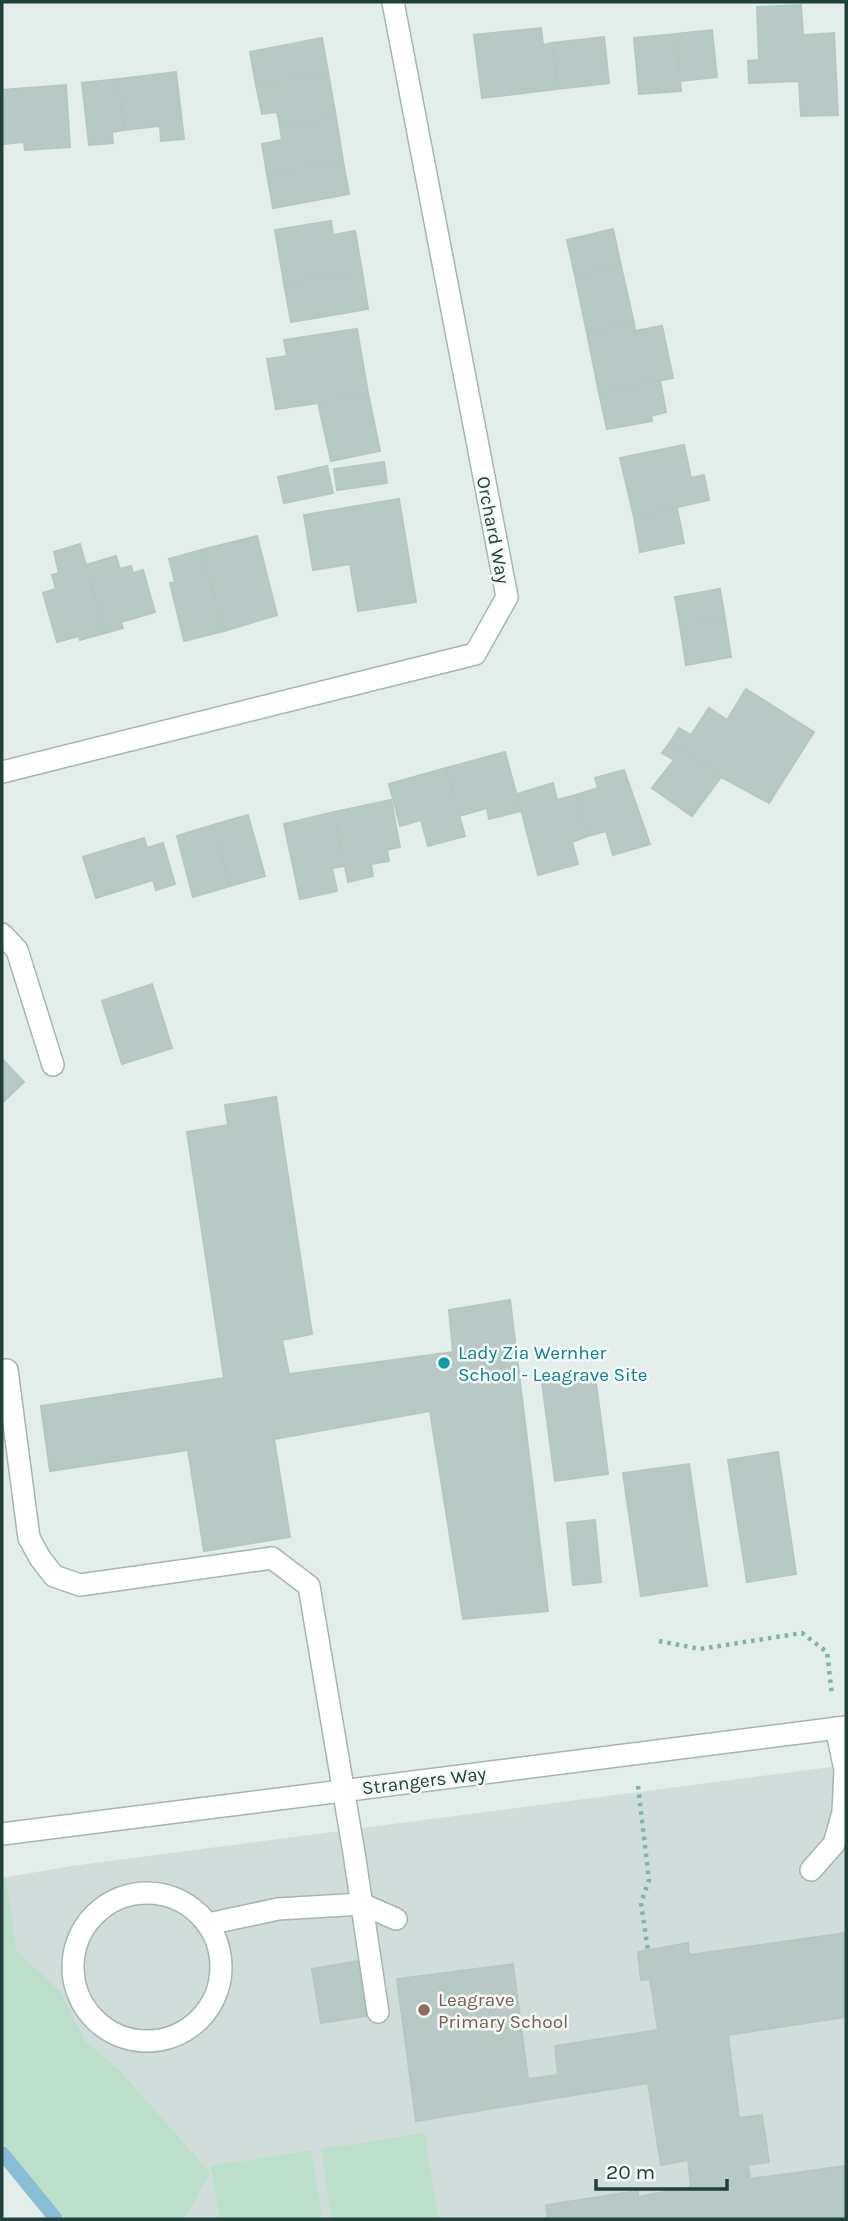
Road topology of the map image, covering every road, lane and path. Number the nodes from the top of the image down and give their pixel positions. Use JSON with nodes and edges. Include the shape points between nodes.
{"nodes":[{"id":1,"x":393,"y":2,"type":"edge"},
{"id":2,"x":2,"y":772,"type":"edge"},
{"id":3,"x":2,"y":934,"type":"edge"},
{"id":4,"x":53,"y":1065,"type":"dead end"},
{"id":5,"x":6,"y":1370,"type":"dead end"},
{"id":6,"x":659,"y":1641,"type":"dead end"},
{"id":7,"x":841,"y":1728,"type":"edge"},
{"id":8,"x":634,"y":1754,"type":"junction"},
{"id":9,"x":343,"y":1790,"type":"junction"},
{"id":10,"x":2,"y":1833,"type":"edge"},
{"id":11,"x":811,"y":1870,"type":"dead end"},
{"id":12,"x":362,"y":1904,"type":"junction"},
{"id":13,"x":396,"y":1919,"type":"dead end"},
{"id":14,"x":208,"y":1924,"type":"junction"},
{"id":15,"x":648,"y":1951,"type":"dead end"},
{"id":16,"x":378,"y":2012,"type":"dead end"}],
"edges":[{"from":1,"to":2,"type":"street","name":"Orchard Way","via":[[507,597],[475,654]]},
{"from":3,"to":4,"type":"street","via":[[17,950]]},
{"from":5,"to":9,"type":"street","via":[[29,1538],[54,1576],[80,1585],[272,1558],[309,1586]]},
{"from":6,"to":7,"type":"path","via":[[701,1649],[802,1633],[827,1652]]},
{"from":7,"to":8,"type":"street","name":"Strangers Way"},
{"from":7,"to":11,"type":"street","via":[[843,1812],[834,1844]]},
{"from":8,"to":9,"type":"street","name":"Strangers Way"},
{"from":8,"to":15,"type":"path","via":[[649,1880],[641,1903]]},
{"from":9,"to":10,"type":"street","name":"Strangers Way"},
{"from":9,"to":12,"type":"street"},
{"from":12,"to":13,"type":"street"},
{"from":12,"to":14,"type":"street","via":[[278,1909]]},
{"from":12,"to":16,"type":"street"},
{"from":14,"to":14,"type":"street","via":[[219,1946],[222,1970],[217,1995],[204,2016],[185,2032],[162,2040],[114,2035],[94,2021],[72,1976],[78,1940],[99,1910],[120,1897],[145,1892],[169,1895],[191,1906]]}]}
